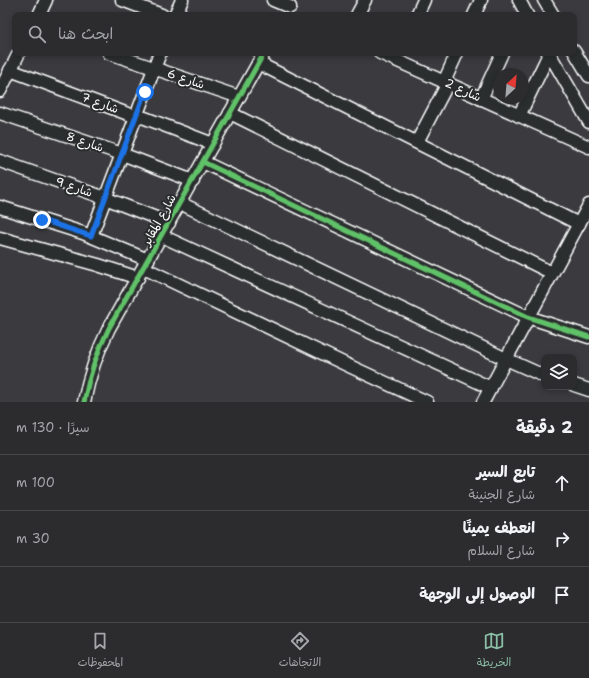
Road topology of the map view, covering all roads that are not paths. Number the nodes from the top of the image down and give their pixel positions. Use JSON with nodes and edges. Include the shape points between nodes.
{"nodes":[{"id":1,"x":46,"y":0,"type":"edge"},
{"id":2,"x":122,"y":0,"type":"edge"},
{"id":3,"x":182,"y":0,"type":"edge"},
{"id":4,"x":273,"y":0,"type":"edge"},
{"id":5,"x":365,"y":0,"type":"edge"},
{"id":6,"x":424,"y":0,"type":"edge"},
{"id":7,"x":481,"y":0,"type":"edge"},
{"id":8,"x":544,"y":0,"type":"edge"},
{"id":9,"x":290,"y":10,"type":"edge"},
{"id":10,"x":40,"y":12,"type":"edge"},
{"id":11,"x":154,"y":12,"type":"edge"},
{"id":12,"x":176,"y":12,"type":"edge"},
{"id":13,"x":359,"y":12,"type":"edge"},
{"id":14,"x":418,"y":12,"type":"edge"},
{"id":15,"x":475,"y":12,"type":"edge"},
{"id":16,"x":551,"y":12,"type":"edge"},
{"id":17,"x":17,"y":56,"type":"edge"},
{"id":18,"x":118,"y":56,"type":"edge"},
{"id":19,"x":159,"y":56,"type":"edge"},
{"id":20,"x":261,"y":56,"type":"edge"},
{"id":21,"x":264,"y":56,"type":"edge"},
{"id":22,"x":396,"y":56,"type":"edge"},
{"id":23,"x":456,"y":56,"type":"edge"},
{"id":24,"x":501,"y":56,"type":"edge"},
{"id":25,"x":548,"y":56,"type":"edge"},
{"id":26,"x":551,"y":56,"type":"edge"},
{"id":27,"x":577,"y":56,"type":"edge"},
{"id":28,"x":154,"y":68,"type":"junction"},
{"id":29,"x":10,"y":70,"type":"junction"},
{"id":30,"x":589,"y":76,"type":"edge"},
{"id":31,"x":446,"y":82,"type":"junction"},
{"id":32,"x":1,"y":85,"type":"edge"},
{"id":33,"x":239,"y":98,"type":"junction"},
{"id":34,"x":480,"y":99,"type":"junction"},
{"id":35,"x":0,"y":113,"type":"edge"},
{"id":36,"x":230,"y":113,"type":"junction"},
{"id":37,"x":136,"y":116,"type":"junction"},
{"id":38,"x":519,"y":116,"type":"junction"},
{"id":39,"x":589,"y":122,"type":"edge"},
{"id":40,"x":417,"y":142,"type":"junction"},
{"id":41,"x":213,"y":144,"type":"junction"},
{"id":42,"x":589,"y":147,"type":"edge"},
{"id":43,"x":122,"y":154,"type":"junction"},
{"id":44,"x":0,"y":161,"type":"edge"},
{"id":45,"x":203,"y":162,"type":"junction"},
{"id":46,"x":193,"y":181,"type":"junction"},
{"id":47,"x":105,"y":198,"type":"junction"},
{"id":48,"x":180,"y":203,"type":"junction"},
{"id":49,"x":589,"y":205,"type":"edge"},
{"id":50,"x":0,"y":207,"type":"edge"},
{"id":51,"x":169,"y":223,"type":"junction"},
{"id":52,"x":579,"y":224,"type":"junction"},
{"id":53,"x":91,"y":236,"type":"junction"},
{"id":54,"x":162,"y":236,"type":"junction"},
{"id":55,"x":0,"y":238,"type":"edge"},
{"id":56,"x":143,"y":269,"type":"junction"},
{"id":57,"x":552,"y":273,"type":"junction"},
{"id":58,"x":528,"y":317,"type":"junction"},
{"id":59,"x":589,"y":337,"type":"edge"},
{"id":60,"x":506,"y":359,"type":"junction"},
{"id":61,"x":541,"y":375,"type":"edge"},
{"id":62,"x":577,"y":386,"type":"edge"},
{"id":63,"x":491,"y":388,"type":"junction"},
{"id":64,"x":589,"y":390,"type":"edge"},
{"id":65,"x":84,"y":402,"type":"edge"},
{"id":66,"x":427,"y":402,"type":"edge"},
{"id":67,"x":483,"y":402,"type":"edge"}],
"edges":[{"from":1,"to":10,"type":"street"},
{"from":2,"to":11,"type":"street"},
{"from":3,"to":12,"type":"street"},
{"from":4,"to":9,"type":"street"},
{"from":5,"to":13,"type":"street"},
{"from":6,"to":14,"type":"street"},
{"from":7,"to":15,"type":"street"},
{"from":8,"to":16,"type":"street"},
{"from":17,"to":29,"type":"street"},
{"from":18,"to":28,"type":"street","name":"شارع 6"},
{"from":19,"to":28,"type":"street"},
{"from":20,"to":33,"type":"street","name":"شارع المقابر"},
{"from":21,"to":40,"type":"street"},
{"from":22,"to":31,"type":"street","name":"شارع 2"},
{"from":23,"to":31,"type":"street"},
{"from":24,"to":34,"type":"street"},
{"from":25,"to":38,"type":"street"},
{"from":26,"to":39,"type":"street"},
{"from":27,"to":30,"type":"street"},
{"from":28,"to":33,"type":"street","name":"شارع 6"},
{"from":28,"to":37,"type":"street"},
{"from":29,"to":32,"type":"street"},
{"from":29,"to":37,"type":"street","name":"شارع 7"},
{"from":31,"to":34,"type":"street","name":"شارع 2"},
{"from":31,"to":40,"type":"street"},
{"from":33,"to":36,"type":"street","name":"شارع المقابر"},
{"from":34,"to":38,"type":"street","name":"شارع 2"},
{"from":35,"to":43,"type":"street","name":"شارع 8"},
{"from":36,"to":41,"type":"street","name":"شارع المقابر"},
{"from":36,"to":57,"type":"street"},
{"from":37,"to":41,"type":"street","name":"شارع 7"},
{"from":37,"to":43,"type":"street"},
{"from":38,"to":42,"type":"street","name":"شارع 2"},
{"from":40,"to":52,"type":"street"},
{"from":41,"to":45,"type":"street","name":"شارع المقابر"},
{"from":43,"to":46,"type":"street","name":"شارع 8"},
{"from":43,"to":47,"type":"street"},
{"from":44,"to":47,"type":"street","name":"شارع 9"},
{"from":45,"to":46,"type":"street","name":"شارع المقابر"},
{"from":45,"to":58,"type":"street"},
{"from":46,"to":48,"type":"street","name":"شارع المقابر"},
{"from":47,"to":51,"type":"street","name":"شارع 9"},
{"from":47,"to":53,"type":"street"},
{"from":48,"to":51,"type":"street","name":"شارع المقابر"},
{"from":48,"to":60,"type":"street"},
{"from":49,"to":52,"type":"street"},
{"from":50,"to":53,"type":"street"},
{"from":51,"to":54,"type":"street","name":"شارع المقابر"},
{"from":52,"to":57,"type":"street"},
{"from":53,"to":56,"type":"street"},
{"from":54,"to":56,"type":"street","name":"شارع المقابر"},
{"from":54,"to":63,"type":"street"},
{"from":55,"to":56,"type":"street","via":[[98,265]]},
{"from":56,"to":65,"type":"street","name":"شارع المقابر","via":[[102,342],[90,374]]},
{"from":56,"to":66,"type":"street"},
{"from":57,"to":58,"type":"street"},
{"from":58,"to":59,"type":"street"},
{"from":58,"to":60,"type":"street"},
{"from":60,"to":61,"type":"street"},
{"from":60,"to":63,"type":"street"},
{"from":62,"to":64,"type":"street"},
{"from":63,"to":67,"type":"street"}]}
